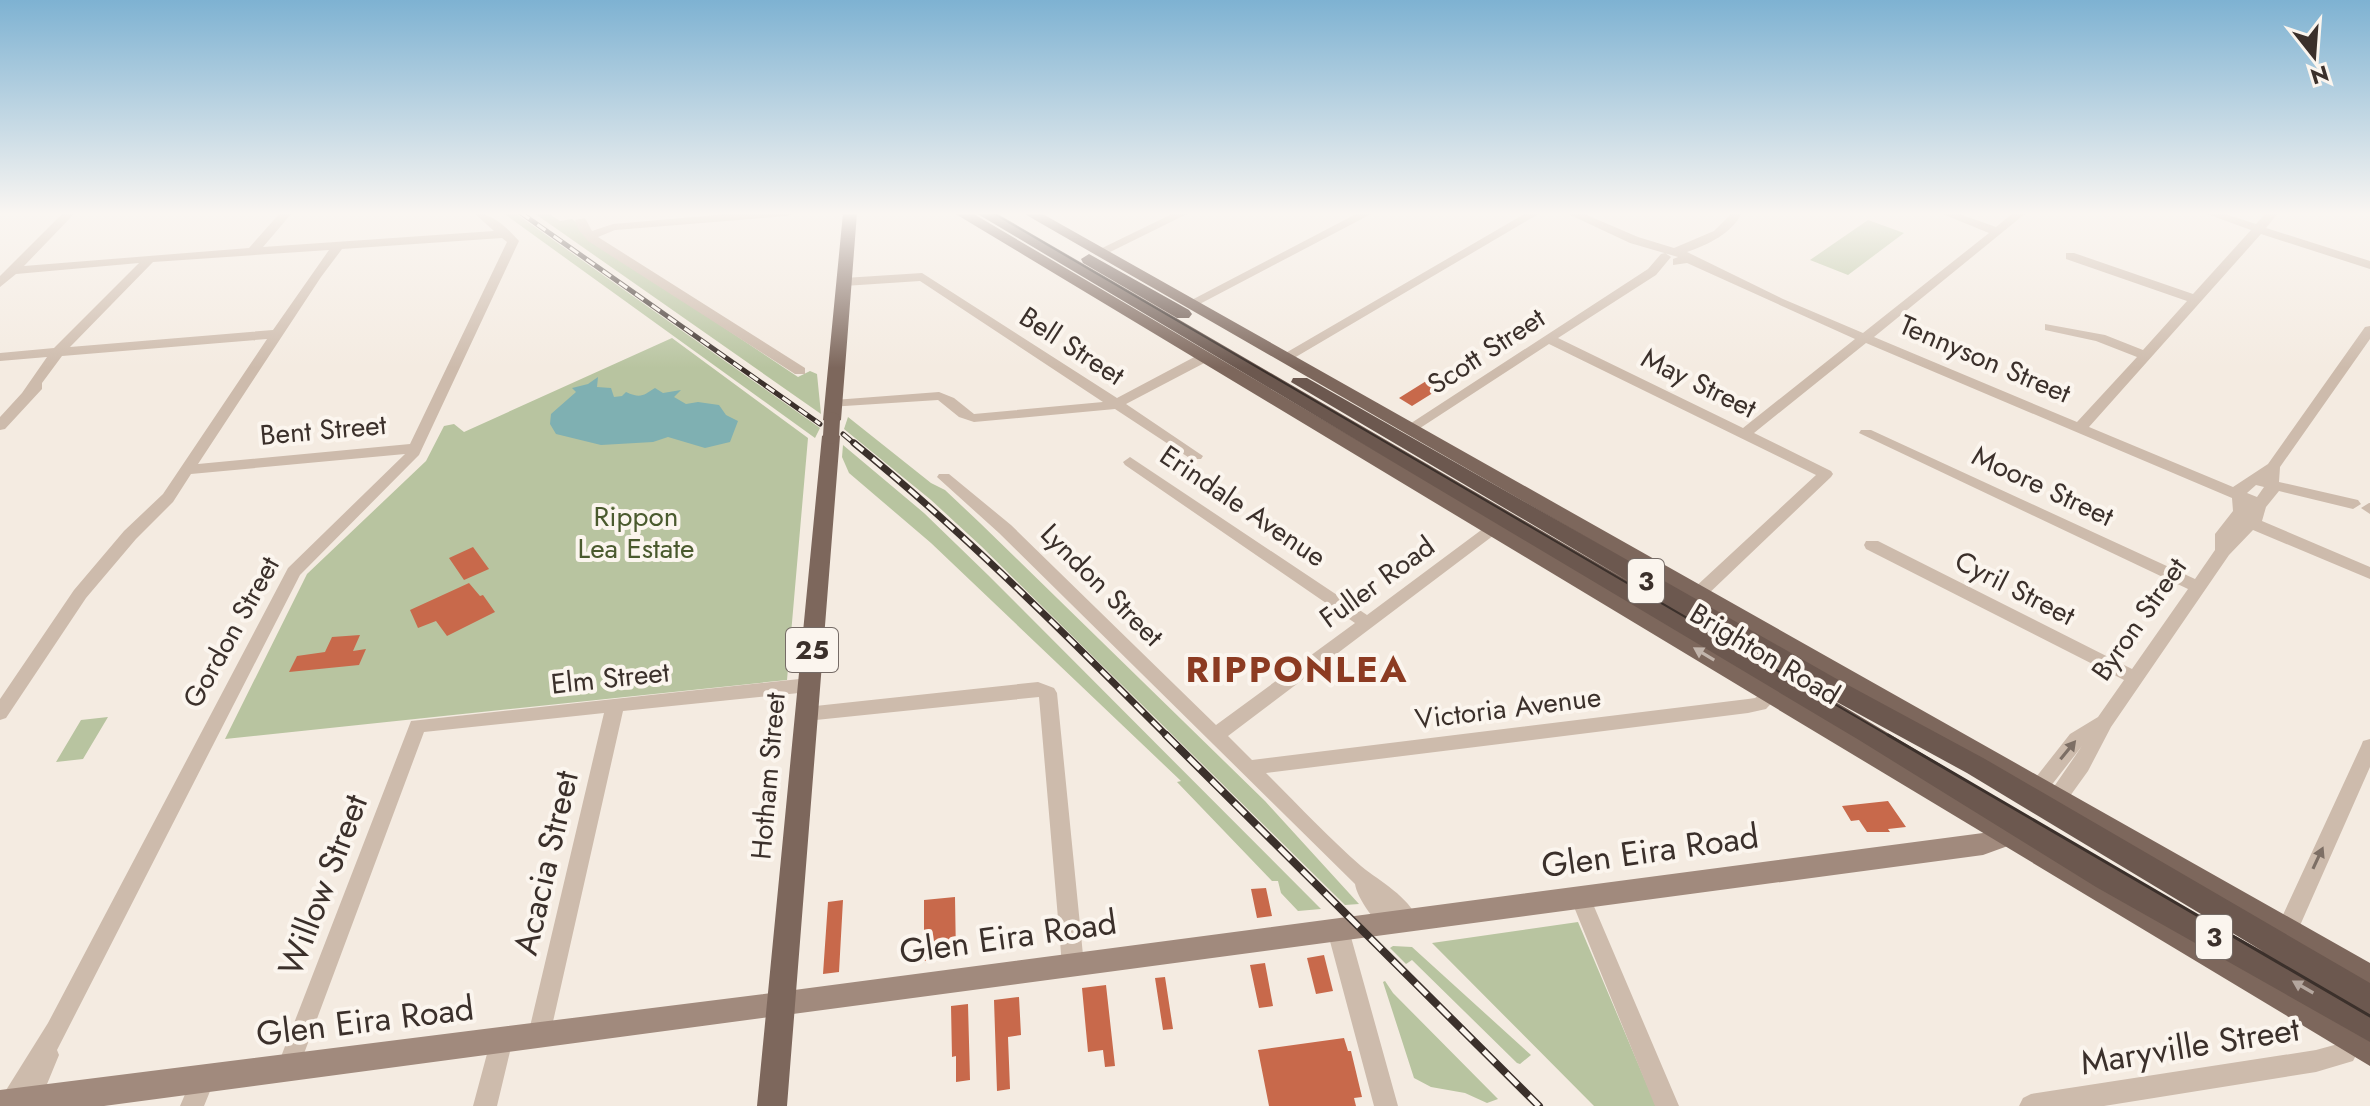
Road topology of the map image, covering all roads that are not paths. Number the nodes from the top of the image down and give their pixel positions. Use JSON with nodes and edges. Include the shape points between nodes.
{"nodes":[{"id":1,"x":19,"y":265,"type":"edge"},
{"id":2,"x":65,"y":265,"type":"edge"},
{"id":3,"x":140,"y":265,"type":"edge"},
{"id":4,"x":322,"y":265,"type":"edge"},
{"id":5,"x":502,"y":265,"type":"edge"},
{"id":6,"x":638,"y":265,"type":"edge"},
{"id":7,"x":846,"y":265,"type":"edge"},
{"id":8,"x":1056,"y":265,"type":"edge"},
{"id":9,"x":1069,"y":265,"type":"edge"},
{"id":10,"x":1087,"y":265,"type":"edge"},
{"id":11,"x":1122,"y":265,"type":"edge"},
{"id":12,"x":1267,"y":265,"type":"edge"},
{"id":13,"x":1446,"y":265,"type":"edge"},
{"id":14,"x":1663,"y":265,"type":"edge"},
{"id":15,"x":1693,"y":265,"type":"edge"},
{"id":16,"x":1956,"y":265,"type":"edge"},
{"id":17,"x":2095,"y":265,"type":"edge"},
{"id":18,"x":2226,"y":265,"type":"edge"},
{"id":19,"x":16,"y":268,"type":"junction"},
{"id":20,"x":844,"y":282,"type":"junction"},
{"id":21,"x":0,"y":283,"type":"edge"},
{"id":22,"x":1093,"y":285,"type":"junction"},
{"id":23,"x":2195,"y":299,"type":"junction"},
{"id":24,"x":1190,"y":304,"type":"junction"},
{"id":25,"x":1218,"y":320,"type":"junction"},
{"id":26,"x":2050,"y":327,"type":"dead end"},
{"id":27,"x":2370,"y":330,"type":"edge"},
{"id":28,"x":1865,"y":336,"type":"junction"},
{"id":29,"x":274,"y":337,"type":"junction"},
{"id":30,"x":1549,"y":339,"type":"junction"},
{"id":31,"x":1228,"y":340,"type":"junction"},
{"id":32,"x":64,"y":352,"type":"junction"},
{"id":33,"x":2144,"y":355,"type":"junction"},
{"id":34,"x":0,"y":357,"type":"edge"},
{"id":35,"x":1205,"y":357,"type":"junction"},
{"id":36,"x":1284,"y":358,"type":"junction"},
{"id":37,"x":800,"y":371,"type":"dead end"},
{"id":38,"x":1261,"y":391,"type":"junction"},
{"id":39,"x":1304,"y":392,"type":"junction"},
{"id":40,"x":1356,"y":399,"type":"junction"},
{"id":41,"x":1117,"y":404,"type":"junction"},
{"id":42,"x":832,"y":420,"type":"junction"},
{"id":43,"x":0,"y":426,"type":"edge"},
{"id":44,"x":2080,"y":428,"type":"junction"},
{"id":45,"x":1409,"y":429,"type":"junction"},
{"id":46,"x":1866,"y":433,"type":"dead end"},
{"id":47,"x":1744,"y":434,"type":"junction"},
{"id":48,"x":415,"y":448,"type":"junction"},
{"id":49,"x":1196,"y":456,"type":"dead end"},
{"id":50,"x":1130,"y":462,"type":"dead end"},
{"id":51,"x":2273,"y":467,"type":"junction"},
{"id":52,"x":184,"y":472,"type":"junction"},
{"id":53,"x":944,"y":477,"type":"dead end"},
{"id":54,"x":2254,"y":480,"type":"junction"},
{"id":55,"x":2271,"y":485,"type":"junction"},
{"id":56,"x":2238,"y":495,"type":"junction"},
{"id":57,"x":1528,"y":497,"type":"junction"},
{"id":58,"x":2259,"y":504,"type":"junction"},
{"id":59,"x":2364,"y":507,"type":"edge"},
{"id":60,"x":2244,"y":520,"type":"junction"},
{"id":61,"x":1551,"y":526,"type":"junction"},
{"id":62,"x":1494,"y":529,"type":"junction"},
{"id":63,"x":1872,"y":545,"type":"dead end"},
{"id":64,"x":1634,"y":558,"type":"junction"},
{"id":65,"x":1591,"y":559,"type":"junction"},
{"id":66,"x":2370,"y":573,"type":"edge"},
{"id":67,"x":2198,"y":587,"type":"junction"},
{"id":68,"x":1698,"y":594,"type":"junction"},
{"id":69,"x":1365,"y":622,"type":"junction"},
{"id":70,"x":1770,"y":636,"type":"junction"},
{"id":71,"x":1799,"y":669,"type":"junction"},
{"id":72,"x":2135,"y":678,"type":"junction"},
{"id":73,"x":809,"y":685,"type":"junction"},
{"id":74,"x":1771,"y":694,"type":"junction"},
{"id":75,"x":615,"y":705,"type":"junction"},
{"id":76,"x":0,"y":713,"type":"edge"},
{"id":77,"x":806,"y":714,"type":"junction"},
{"id":78,"x":417,"y":726,"type":"joint"},
{"id":79,"x":1215,"y":736,"type":"junction"},
{"id":80,"x":2370,"y":746,"type":"edge"},
{"id":81,"x":1249,"y":768,"type":"junction"},
{"id":82,"x":2044,"y":797,"type":"junction"},
{"id":83,"x":2014,"y":832,"type":"junction"},
{"id":84,"x":1580,"y":897,"type":"junction"},
{"id":85,"x":1400,"y":922,"type":"junction"},
{"id":86,"x":1338,"y":930,"type":"junction"},
{"id":87,"x":2287,"y":930,"type":"junction"},
{"id":88,"x":1073,"y":965,"type":"junction"},
{"id":89,"x":2370,"y":977,"type":"edge"},
{"id":90,"x":2370,"y":999,"type":"edge"},
{"id":91,"x":779,"y":1005,"type":"junction"},
{"id":92,"x":539,"y":1035,"type":"junction"},
{"id":93,"x":502,"y":1039,"type":"junction"},
{"id":94,"x":2364,"y":1040,"type":"edge"},
{"id":95,"x":288,"y":1067,"type":"junction"},
{"id":96,"x":203,"y":1079,"type":"junction"},
{"id":97,"x":15,"y":1103,"type":"edge"},
{"id":98,"x":192,"y":1106,"type":"edge"},
{"id":99,"x":485,"y":1106,"type":"edge"},
{"id":100,"x":772,"y":1106,"type":"edge"},
{"id":101,"x":1386,"y":1106,"type":"edge"},
{"id":102,"x":1667,"y":1106,"type":"edge"},
{"id":103,"x":2031,"y":1106,"type":"edge"}],
"edges":[{"from":1,"to":19,"type":"street"},
{"from":2,"to":19,"type":"street"},
{"from":3,"to":32,"type":"street"},
{"from":4,"to":29,"type":"street"},
{"from":5,"to":48,"type":"street","name":"Gordon Street"},
{"from":6,"to":37,"type":"street"},
{"from":7,"to":20,"type":"main road","name":"Hotham Street","number":"25"},
{"from":8,"to":22,"type":"main road","name":"Brighton Road"},
{"from":9,"to":22,"type":"highway","name":"Brighton Road","number":"3"},
{"from":10,"to":31,"type":"highway","name":"Brighton Road","number":"3"},
{"from":11,"to":24,"type":"main road","name":"Brighton Road"},
{"from":12,"to":24,"type":"street"},
{"from":13,"to":36,"type":"street"},
{"from":14,"to":30,"type":"street","name":"Scott Street"},
{"from":15,"to":28,"type":"street","name":"Tennyson Street"},
{"from":16,"to":28,"type":"street"},
{"from":17,"to":23,"type":"street"},
{"from":18,"to":23,"type":"street"},
{"from":19,"to":21,"type":"street"},
{"from":20,"to":41,"type":"street","name":"Bell Street","via":[[922,277]]},
{"from":20,"to":42,"type":"main road","name":"Hotham Street","number":"25"},
{"from":22,"to":35,"type":"main road","name":"Brighton Road"},
{"from":22,"to":39,"type":"highway","name":"Brighton Road","number":"3"},
{"from":23,"to":33,"type":"street"},
{"from":24,"to":25,"type":"main road","name":"Brighton Road"},
{"from":25,"to":31,"type":"main road"},
{"from":25,"to":36,"type":"main road","name":"Brighton Road"},
{"from":26,"to":33,"type":"street"},
{"from":27,"to":51,"type":"street","name":"Byron Street"},
{"from":28,"to":44,"type":"street","name":"Tennyson Street"},
{"from":28,"to":47,"type":"street"},
{"from":29,"to":32,"type":"street"},
{"from":29,"to":52,"type":"street"},
{"from":30,"to":45,"type":"street","name":"Scott Street"},
{"from":30,"to":47,"type":"street","name":"May Street"},
{"from":31,"to":39,"type":"highway","name":"Brighton Road","number":"3"},
{"from":32,"to":34,"type":"street"},
{"from":32,"to":43,"type":"street","via":[[51,374]]},
{"from":33,"to":44,"type":"street"},
{"from":35,"to":38,"type":"main road","name":"Brighton Road"},
{"from":35,"to":41,"type":"street"},
{"from":36,"to":40,"type":"main road","name":"Brighton Road"},
{"from":38,"to":39,"type":"main road"},
{"from":38,"to":62,"type":"main road","name":"Brighton Road"},
{"from":39,"to":40,"type":"main road"},
{"from":39,"to":61,"type":"highway","name":"Brighton Road","number":"3"},
{"from":39,"to":65,"type":"highway","name":"Brighton Road","number":"3"},
{"from":40,"to":45,"type":"main road","name":"Brighton Road"},
{"from":41,"to":42,"type":"street","via":[[974,418],[939,396]]},
{"from":41,"to":49,"type":"street","name":"Bell Street"},
{"from":42,"to":73,"type":"main road","name":"Hotham Street","number":"25"},
{"from":44,"to":56,"type":"street","name":"Tennyson Street"},
{"from":45,"to":57,"type":"main road","name":"Brighton Road"},
{"from":46,"to":67,"type":"street","name":"Moore Street"},
{"from":47,"to":68,"type":"street","name":"May Street","via":[[1826,474]]},
{"from":48,"to":52,"type":"street","name":"Bent Street"},
{"from":48,"to":97,"type":"street","name":"Gordon Street","via":[[294,572]]},
{"from":50,"to":69,"type":"street","name":"Erindale Avenue"},
{"from":51,"to":54,"type":"street","name":"Byron Street"},
{"from":51,"to":55,"type":"street","name":"Byron Street"},
{"from":52,"to":76,"type":"street","via":[[159,509],[80,594]]},
{"from":53,"to":79,"type":"street","name":"Lyndon Street","via":[[1005,529]]},
{"from":54,"to":55,"type":"street"},
{"from":54,"to":56,"type":"street","name":"Byron Street"},
{"from":55,"to":58,"type":"street","name":"Byron Street"},
{"from":55,"to":59,"type":"street"},
{"from":56,"to":58,"type":"street","name":"Tennyson Street"},
{"from":56,"to":60,"type":"street","name":"Byron Street"},
{"from":57,"to":61,"type":"main road"},
{"from":57,"to":64,"type":"main road","name":"Brighton Road"},
{"from":58,"to":60,"type":"street","name":"Byron Street"},
{"from":60,"to":66,"type":"street"},
{"from":60,"to":67,"type":"street","name":"Byron Street","via":[[2223,534],[2223,551]]},
{"from":61,"to":65,"type":"highway","name":"Brighton Road","number":"3"},
{"from":62,"to":69,"type":"street","name":"Fuller Road"},
{"from":74,"to":62,"type":"main road","name":"Brighton Road","one_way":true},
{"from":63,"to":72,"type":"street","name":"Cyril Street"},
{"from":64,"to":65,"type":"main road"},
{"from":64,"to":68,"type":"main road","name":"Brighton Road"},
{"from":65,"to":71,"type":"highway","name":"Brighton Road","number":"3"},
{"from":65,"to":83,"type":"highway","name":"Brighton Road","number":"3","via":[[1868,733]]},
{"from":67,"to":72,"type":"street","name":"Byron Street"},
{"from":68,"to":70,"type":"main road","name":"Brighton Road"},
{"from":69,"to":79,"type":"street","name":"Fuller Road"},
{"from":70,"to":71,"type":"main road"},
{"from":70,"to":82,"type":"main road","name":"Brighton Road"},
{"from":71,"to":82,"type":"highway","name":"Brighton Road","number":"3"},
{"from":72,"to":82,"type":"street","name":"Byron Street","via":[[2081,766]]},
{"from":73,"to":75,"type":"street","name":"Elm Street"},
{"from":73,"to":77,"type":"main road","name":"Hotham Street","number":"25"},
{"from":74,"to":81,"type":"street","name":"Victoria Avenue","via":[[1748,706]]},
{"from":74,"to":83,"type":"main road","name":"Brighton Road"},
{"from":75,"to":78,"type":"street","name":"Elm Street"},
{"from":75,"to":92,"type":"street","name":"Acacia Street"},
{"from":77,"to":88,"type":"street","via":[[1038,689],[1048,693]]},
{"from":77,"to":91,"type":"main road","name":"Hotham Street","number":"25"},
{"from":78,"to":95,"type":"street","name":"Willow Street"},
{"from":79,"to":81,"type":"street","name":"Lyndon Street"},
{"from":87,"to":80,"type":"street","one_way":true},
{"from":81,"to":85,"type":"street","name":"Lyndon Street"},
{"from":82,"to":83,"type":"highway","name":"Glen Eira Road"},
{"from":82,"to":87,"type":"main road","name":"Brighton Road"},
{"from":82,"to":90,"type":"highway","name":"Brighton Road","number":"3"},
{"from":83,"to":84,"type":"main road","name":"Glen Eira Road","via":[[1983,844]]},
{"from":94,"to":83,"type":"highway","name":"Brighton Road","number":"3","one_way":true},
{"from":84,"to":85,"type":"main road","name":"Glen Eira Road"},
{"from":84,"to":102,"type":"street"},
{"from":85,"to":86,"type":"main road","name":"Glen Eira Road"},
{"from":86,"to":88,"type":"main road","name":"Glen Eira Road"},
{"from":86,"to":101,"type":"street"},
{"from":87,"to":89,"type":"main road","name":"Brighton Road"},
{"from":88,"to":91,"type":"main road","name":"Glen Eira Road"},
{"from":91,"to":92,"type":"main road","name":"Glen Eira Road"},
{"from":91,"to":100,"type":"main road","name":"Hotham Street","number":"25"},
{"from":92,"to":93,"type":"main road","name":"Glen Eira Road"},
{"from":93,"to":95,"type":"main road","name":"Glen Eira Road"},
{"from":93,"to":99,"type":"street"},
{"from":94,"to":103,"type":"street","name":"Maryville Street","via":[[2345,1053],[2316,1061]]},
{"from":95,"to":96,"type":"main road","name":"Glen Eira Road"},
{"from":96,"to":97,"type":"main road","name":"Glen Eira Road"},
{"from":96,"to":98,"type":"street"}]}
